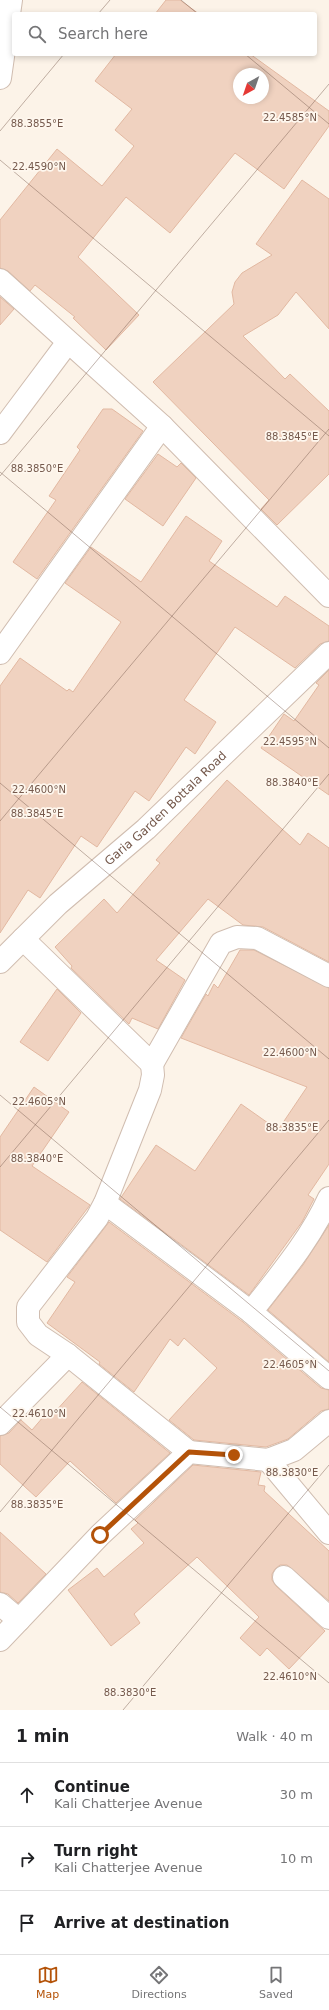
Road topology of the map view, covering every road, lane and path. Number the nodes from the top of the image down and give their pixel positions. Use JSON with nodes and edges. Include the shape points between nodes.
{"nodes":[{"id":1,"x":11,"y":0,"type":"edge"},
{"id":2,"x":0,"y":78,"type":"edge"},
{"id":3,"x":0,"y":280,"type":"edge"},
{"id":4,"x":68,"y":342,"type":"junction"},
{"id":5,"x":162,"y":426,"type":"junction"},
{"id":6,"x":0,"y":433,"type":"edge"},
{"id":7,"x":329,"y":596,"type":"edge"},
{"id":8,"x":0,"y":653,"type":"edge"},
{"id":9,"x":329,"y":653,"type":"edge"},
{"id":10,"x":22,"y":939,"type":"junction"},
{"id":11,"x":0,"y":962,"type":"edge"},
{"id":12,"x":329,"y":976,"type":"edge"},
{"id":13,"x":152,"y":1064,"type":"junction"},
{"id":14,"x":329,"y":1198,"type":"edge"},
{"id":15,"x":105,"y":1203,"type":"junction"},
{"id":16,"x":251,"y":1312,"type":"junction"},
{"id":17,"x":68,"y":1355,"type":"junction"},
{"id":18,"x":329,"y":1378,"type":"edge"},
{"id":19,"x":329,"y":1421,"type":"edge"},
{"id":20,"x":0,"y":1424,"type":"edge"},
{"id":21,"x":189,"y":1452,"type":"junction"},
{"id":22,"x":268,"y":1460,"type":"junction"},
{"id":23,"x":329,"y":1533,"type":"edge"},
{"id":24,"x":284,"y":1577,"type":"dead end"},
{"id":25,"x":0,"y":1604,"type":"edge"},
{"id":26,"x":329,"y":1618,"type":"edge"},
{"id":27,"x":19,"y":1620,"type":"junction"},
{"id":28,"x":0,"y":1640,"type":"edge"}],
"edges":[{"from":1,"to":2,"type":"street"},
{"from":3,"to":4,"type":"street"},
{"from":4,"to":5,"type":"street"},
{"from":4,"to":6,"type":"street"},
{"from":5,"to":7,"type":"street"},
{"from":5,"to":8,"type":"street"},
{"from":9,"to":10,"type":"street","name":"Garia Garden Bottala Road","via":[[146,829],[58,904]]},
{"from":10,"to":11,"type":"street","name":"Garia Garden Bottala Road"},
{"from":10,"to":13,"type":"street"},
{"from":12,"to":13,"type":"street","via":[[257,938],[237,937],[221,943]]},
{"from":13,"to":15,"type":"street","via":[[150,1090]]},
{"from":14,"to":16,"type":"street","via":[[318,1222]]},
{"from":15,"to":16,"type":"street"},
{"from":15,"to":17,"type":"street","via":[[97,1218],[28,1307],[28,1322],[38,1335]]},
{"from":16,"to":18,"type":"street"},
{"from":17,"to":20,"type":"street"},
{"from":17,"to":21,"type":"street"},
{"from":19,"to":22,"type":"street","via":[[294,1450]]},
{"from":21,"to":22,"type":"street"},
{"from":21,"to":27,"type":"street","via":[[100,1535]]},
{"from":22,"to":23,"type":"street"},
{"from":24,"to":26,"type":"street"},
{"from":25,"to":27,"type":"street"},
{"from":27,"to":28,"type":"street"}]}
